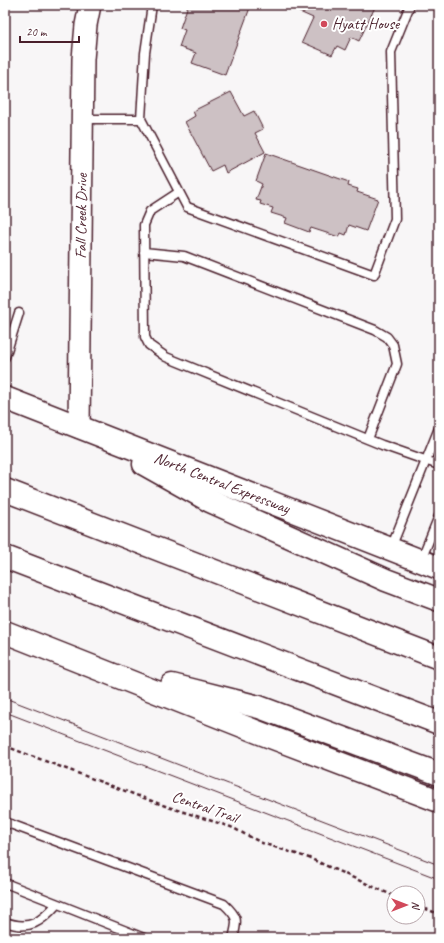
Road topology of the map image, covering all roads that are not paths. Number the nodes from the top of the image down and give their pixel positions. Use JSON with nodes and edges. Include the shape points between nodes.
{"nodes":[{"id":1,"x":90,"y":5,"type":"edge"},
{"id":2,"x":152,"y":5,"type":"edge"},
{"id":3,"x":410,"y":5,"type":"edge"},
{"id":4,"x":83,"y":119,"type":"junction"},
{"id":5,"x":141,"y":119,"type":"junction"},
{"id":6,"x":179,"y":192,"type":"junction"},
{"id":7,"x":144,"y":252,"type":"junction"},
{"id":8,"x":19,"y":313,"type":"dead end"},
{"id":9,"x":5,"y":357,"type":"edge"},
{"id":10,"x":5,"y":398,"type":"edge"},
{"id":11,"x":79,"y":427,"type":"junction"},
{"id":12,"x":439,"y":428,"type":"edge"},
{"id":13,"x":368,"y":439,"type":"junction"},
{"id":14,"x":426,"y":460,"type":"junction"},
{"id":15,"x":439,"y":465,"type":"edge"},
{"id":16,"x":5,"y":490,"type":"edge"},
{"id":17,"x":439,"y":516,"type":"edge"},
{"id":18,"x":391,"y":549,"type":"junction"},
{"id":19,"x":5,"y":557,"type":"edge"},
{"id":20,"x":430,"y":564,"type":"edge"},
{"id":21,"x":439,"y":600,"type":"edge"},
{"id":22,"x":5,"y":632,"type":"edge"},
{"id":23,"x":439,"y":658,"type":"edge"},
{"id":24,"x":95,"y":667,"type":"junction"},
{"id":25,"x":439,"y":723,"type":"edge"},
{"id":26,"x":439,"y":774,"type":"edge"},
{"id":27,"x":439,"y":801,"type":"edge"},
{"id":28,"x":5,"y":822,"type":"edge"},
{"id":29,"x":5,"y":883,"type":"edge"},
{"id":30,"x":57,"y":904,"type":"junction"},
{"id":31,"x":5,"y":922,"type":"edge"},
{"id":32,"x":144,"y":938,"type":"edge"},
{"id":33,"x":233,"y":938,"type":"edge"}],
"edges":[{"from":1,"to":4,"type":"street","name":"Fall Creek Drive","via":[[83,59]]},
{"from":2,"to":5,"type":"lane","via":[[144,53]]},
{"from":3,"to":6,"type":"lane","via":[[391,52],[396,219],[374,275],[187,207]]},
{"from":4,"to":5,"type":"lane"},
{"from":4,"to":11,"type":"street","name":"Fall Creek Drive"},
{"from":5,"to":6,"type":"lane"},
{"from":6,"to":7,"type":"lane","via":[[150,211],[144,225]]},
{"from":7,"to":13,"type":"lane","via":[[144,328],[149,346],[166,357]]},
{"from":7,"to":13,"type":"lane","via":[[184,256],[375,330],[387,338],[393,346],[397,364]]},
{"from":8,"to":9,"type":"lane"},
{"from":10,"to":11,"type":"main road","name":"North Central Expressway"},
{"from":11,"to":18,"type":"main road","name":"North Central Expressway"},
{"from":11,"to":21,"type":"main road","via":[[210,501],[386,580]]},
{"from":12,"to":14,"type":"lane"},
{"from":13,"to":14,"type":"lane"},
{"from":14,"to":15,"type":"lane"},
{"from":14,"to":18,"type":"lane"},
{"from":16,"to":23,"type":"main road"},
{"from":17,"to":20,"type":"lane"},
{"from":18,"to":20,"type":"main road","name":"North Central Expressway"},
{"from":19,"to":25,"type":"main road"},
{"from":22,"to":24,"type":"main road"},
{"from":24,"to":26,"type":"main road","via":[[259,707]]},
{"from":24,"to":27,"type":"main road"},
{"from":28,"to":33,"type":"lane","via":[[224,904],[235,914],[237,923]]},
{"from":29,"to":30,"type":"lane"},
{"from":30,"to":31,"type":"lane","via":[[44,918],[32,925],[16,926]]},
{"from":30,"to":32,"type":"lane"}]}
